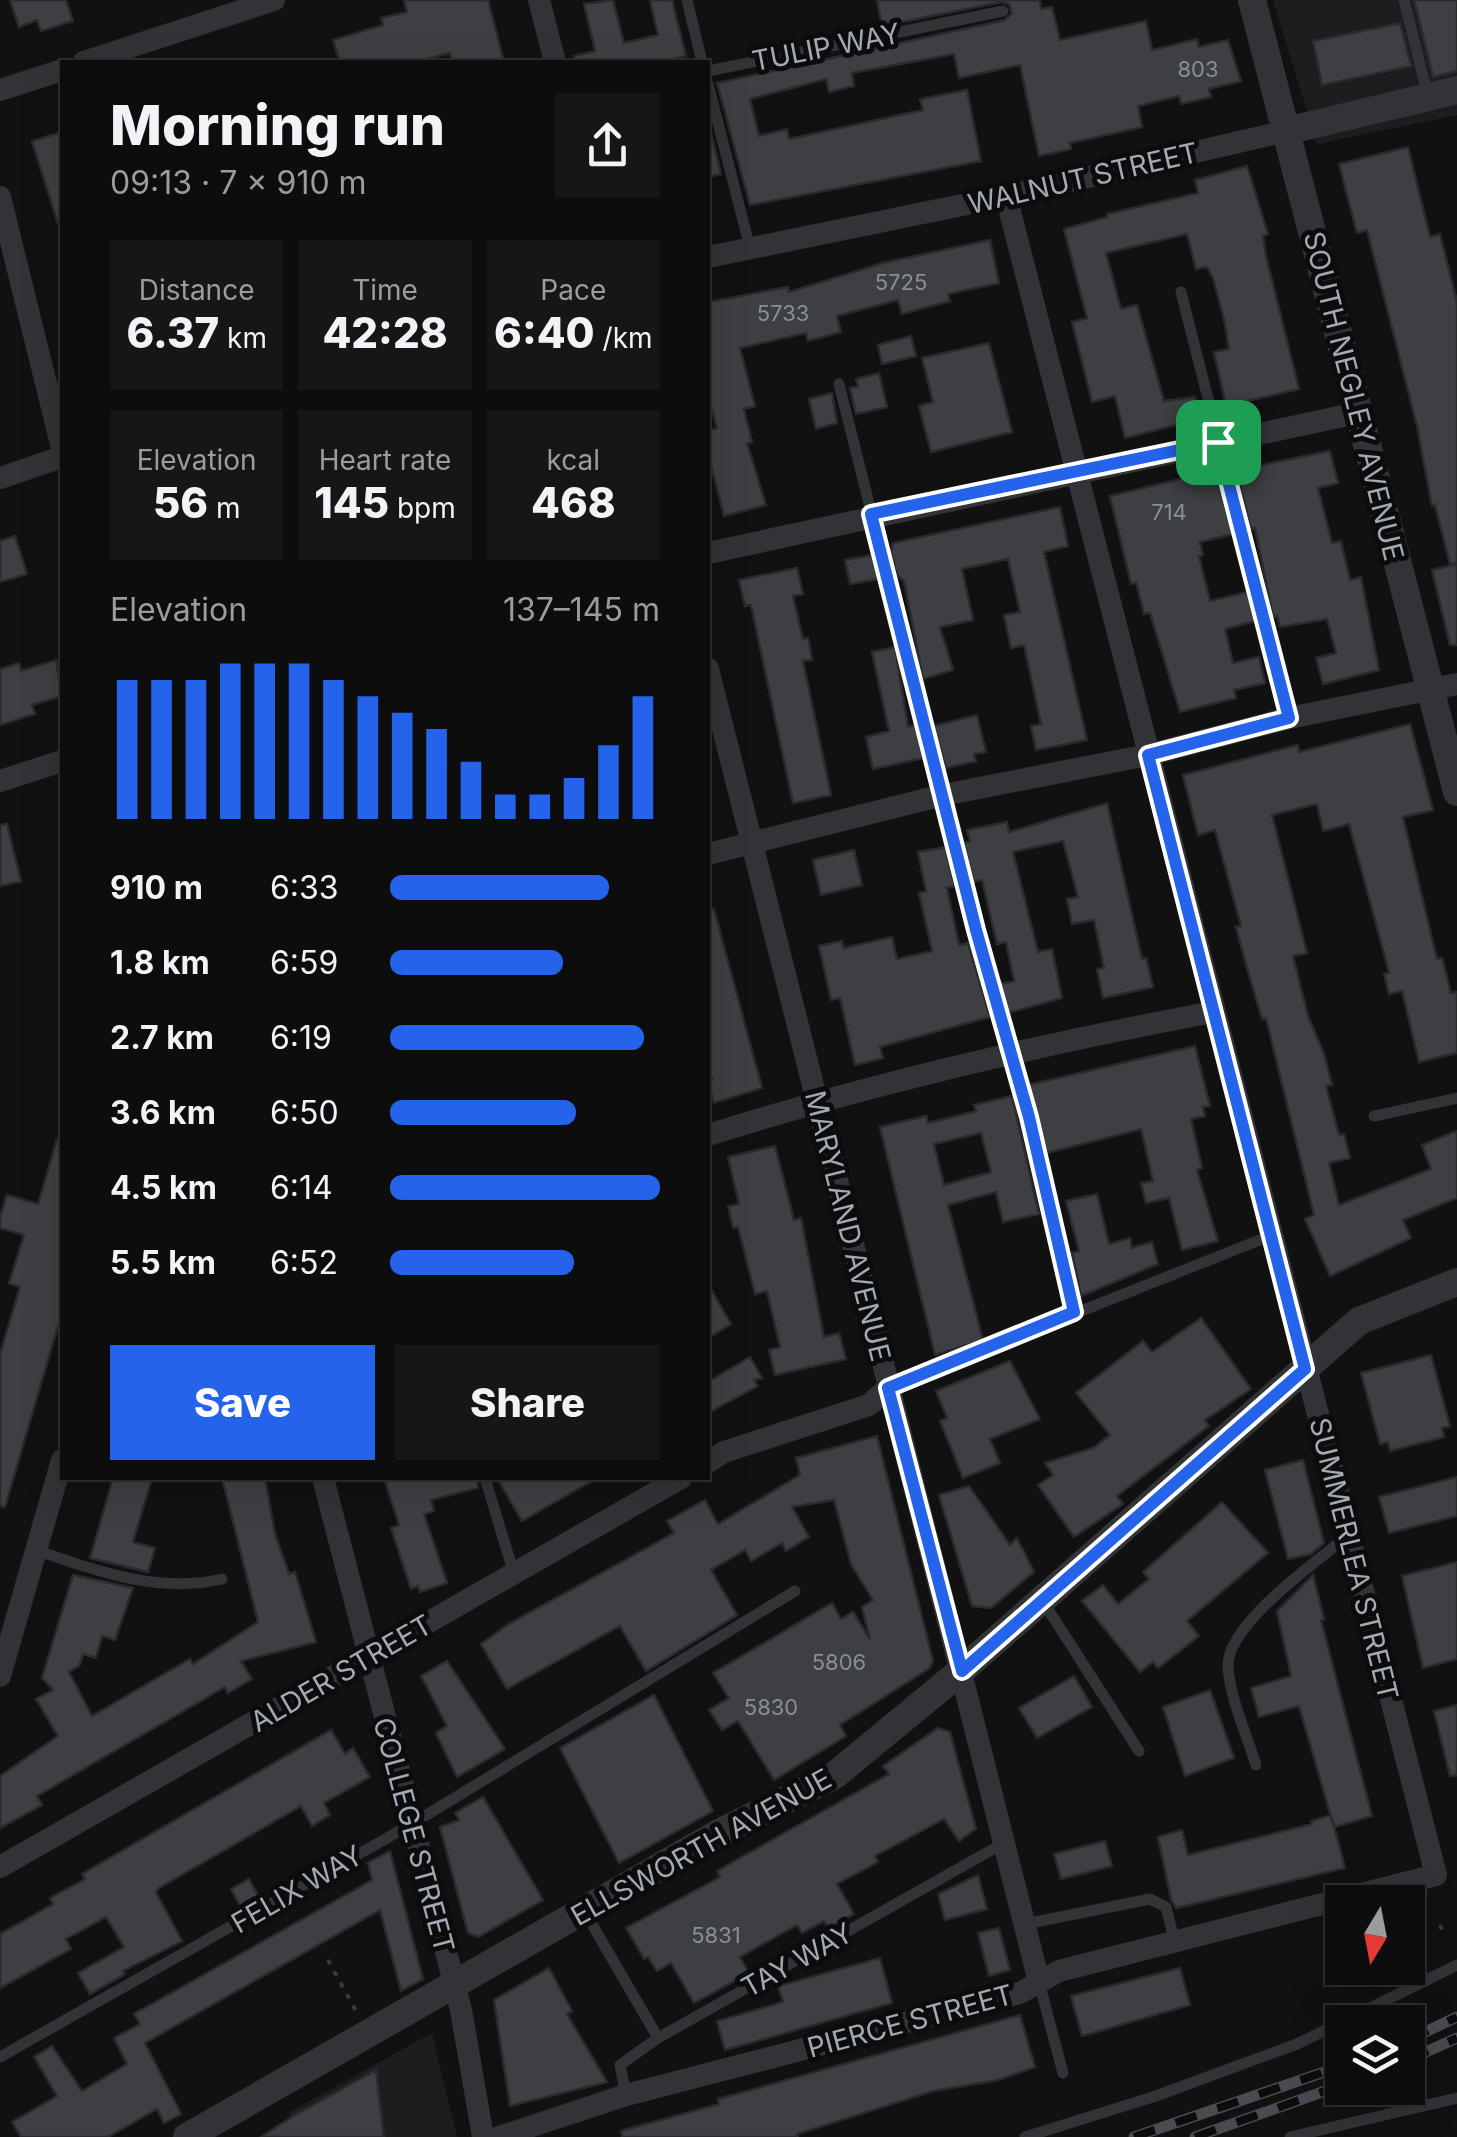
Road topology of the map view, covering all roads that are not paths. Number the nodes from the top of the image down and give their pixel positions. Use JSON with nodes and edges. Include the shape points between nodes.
{"nodes":[{"id":1,"x":274,"y":0,"type":"edge"},
{"id":2,"x":539,"y":0,"type":"edge"},
{"id":3,"x":687,"y":0,"type":"edge"},
{"id":4,"x":1252,"y":0,"type":"edge"},
{"id":5,"x":1404,"y":0,"type":"edge"},
{"id":6,"x":1003,"y":11,"type":"dead end"},
{"id":7,"x":90,"y":60,"type":"edge"},
{"id":8,"x":554,"y":60,"type":"edge"},
{"id":9,"x":702,"y":60,"type":"edge"},
{"id":10,"x":60,"y":71,"type":"edge"},
{"id":11,"x":710,"y":71,"type":"edge"},
{"id":12,"x":0,"y":90,"type":"edge"},
{"id":13,"x":1457,"y":90,"type":"edge"},
{"id":14,"x":710,"y":92,"type":"edge"},
{"id":15,"x":1428,"y":96,"type":"junction"},
{"id":16,"x":1286,"y":132,"type":"junction"},
{"id":17,"x":1006,"y":196,"type":"junction"},
{"id":18,"x":0,"y":197,"type":"edge"},
{"id":19,"x":750,"y":248,"type":"junction"},
{"id":20,"x":710,"y":258,"type":"edge"},
{"id":21,"x":1181,"y":292,"type":"dead end"},
{"id":22,"x":839,"y":384,"type":"dead end"},
{"id":23,"x":1357,"y":412,"type":"junction"},
{"id":24,"x":60,"y":440,"type":"edge"},
{"id":25,"x":1218,"y":442,"type":"junction"},
{"id":26,"x":60,"y":459,"type":"edge"},
{"id":27,"x":1077,"y":474,"type":"junction"},
{"id":28,"x":0,"y":478,"type":"edge"},
{"id":29,"x":871,"y":514,"type":"junction"},
{"id":30,"x":710,"y":553,"type":"edge"},
{"id":31,"x":710,"y":677,"type":"edge"},
{"id":32,"x":1444,"y":687,"type":"edge"},
{"id":33,"x":1289,"y":718,"type":"junction"},
{"id":34,"x":1148,"y":755,"type":"junction"},
{"id":35,"x":60,"y":761,"type":"edge"},
{"id":36,"x":0,"y":780,"type":"edge"},
{"id":37,"x":1456,"y":784,"type":"edge"},
{"id":38,"x":943,"y":796,"type":"junction"},
{"id":39,"x":749,"y":841,"type":"junction"},
{"id":40,"x":710,"y":853,"type":"edge"},
{"id":41,"x":1213,"y":1012,"type":"junction"},
{"id":42,"x":1008,"y":1053,"type":"junction"},
{"id":43,"x":1457,"y":1098,"type":"edge"},
{"id":44,"x":817,"y":1101,"type":"junction"},
{"id":45,"x":1374,"y":1116,"type":"dead end"},
{"id":46,"x":710,"y":1134,"type":"edge"},
{"id":47,"x":1272,"y":1235,"type":"junction"},
{"id":48,"x":1457,"y":1282,"type":"edge"},
{"id":49,"x":1074,"y":1312,"type":"junction"},
{"id":50,"x":1305,"y":1369,"type":"junction"},
{"id":51,"x":888,"y":1388,"type":"junction"},
{"id":52,"x":710,"y":1461,"type":"edge"},
{"id":53,"x":60,"y":1467,"type":"edge"},
{"id":54,"x":322,"y":1480,"type":"edge"},
{"id":55,"x":487,"y":1480,"type":"edge"},
{"id":56,"x":677,"y":1480,"type":"edge"},
{"id":57,"x":1346,"y":1537,"type":"junction"},
{"id":58,"x":36,"y":1550,"type":"junction"},
{"id":59,"x":514,"y":1574,"type":"junction"},
{"id":60,"x":222,"y":1579,"type":"dead end"},
{"id":61,"x":796,"y":1591,"type":"dead end"},
{"id":62,"x":1042,"y":1600,"type":"junction"},
{"id":63,"x":366,"y":1659,"type":"junction"},
{"id":64,"x":962,"y":1671,"type":"junction"},
{"id":65,"x":0,"y":1676,"type":"edge"},
{"id":66,"x":1138,"y":1752,"type":"dead end"},
{"id":67,"x":1256,"y":1765,"type":"dead end"},
{"id":68,"x":410,"y":1825,"type":"junction"},
{"id":69,"x":1004,"y":1843,"type":"junction"},
{"id":70,"x":0,"y":1867,"type":"edge"},
{"id":71,"x":1436,"y":1874,"type":"joint"},
{"id":72,"x":584,"y":1910,"type":"junction"},
{"id":73,"x":1025,"y":1924,"type":"junction"},
{"id":74,"x":1174,"y":1939,"type":"junction"},
{"id":75,"x":1457,"y":1965,"type":"edge"},
{"id":76,"x":1038,"y":1982,"type":"junction"},
{"id":77,"x":455,"y":1986,"type":"junction"},
{"id":78,"x":658,"y":2038,"type":"junction"},
{"id":79,"x":0,"y":2057,"type":"edge"},
{"id":80,"x":1063,"y":2074,"type":"dead end"},
{"id":81,"x":626,"y":2095,"type":"junction"},
{"id":82,"x":1457,"y":2098,"type":"edge"},
{"id":83,"x":187,"y":2137,"type":"edge"},
{"id":84,"x":483,"y":2137,"type":"edge"},
{"id":85,"x":499,"y":2137,"type":"edge"},
{"id":86,"x":1025,"y":2137,"type":"edge"},
{"id":87,"x":1290,"y":2137,"type":"edge"}],
"edges":[{"from":1,"to":7,"type":"street"},
{"from":2,"to":8,"type":"street"},
{"from":3,"to":9,"type":"lane"},
{"from":4,"to":16,"type":"street","name":"SOUTH NEGLEY AVENUE"},
{"from":5,"to":15,"type":"lane"},
{"from":6,"to":11,"type":"lane","name":"TULIP WAY"},
{"from":10,"to":12,"type":"street"},
{"from":13,"to":15,"type":"street","name":"WALNUT STREET"},
{"from":14,"to":19,"type":"lane"},
{"from":15,"to":16,"type":"street","name":"WALNUT STREET"},
{"from":16,"to":17,"type":"street","name":"WALNUT STREET"},
{"from":16,"to":23,"type":"street","name":"SOUTH NEGLEY AVENUE"},
{"from":17,"to":19,"type":"street","name":"WALNUT STREET"},
{"from":17,"to":27,"type":"street","name":"SUMMERLEA STREET"},
{"from":18,"to":24,"type":"street"},
{"from":19,"to":20,"type":"street","name":"WALNUT STREET"},
{"from":21,"to":25,"type":"lane"},
{"from":22,"to":29,"type":"lane"},
{"from":23,"to":25,"type":"street"},
{"from":23,"to":32,"type":"street","name":"SOUTH NEGLEY AVENUE"},
{"from":25,"to":27,"type":"street"},
{"from":25,"to":33,"type":"lane"},
{"from":26,"to":28,"type":"street"},
{"from":27,"to":29,"type":"street"},
{"from":27,"to":34,"type":"street","name":"SUMMERLEA STREET"},
{"from":29,"to":30,"type":"street"},
{"from":29,"to":38,"type":"lane"},
{"from":31,"to":39,"type":"street","name":"MARYLAND AVENUE"},
{"from":32,"to":33,"type":"street"},
{"from":32,"to":37,"type":"street","name":"SOUTH NEGLEY AVENUE"},
{"from":33,"to":34,"type":"street"},
{"from":34,"to":38,"type":"street"},
{"from":34,"to":41,"type":"street","name":"SUMMERLEA STREET"},
{"from":35,"to":36,"type":"street"},
{"from":38,"to":39,"type":"street"},
{"from":38,"to":42,"type":"lane"},
{"from":39,"to":40,"type":"street"},
{"from":39,"to":44,"type":"street","name":"MARYLAND AVENUE"},
{"from":41,"to":42,"type":"street"},
{"from":41,"to":47,"type":"street","name":"SUMMERLEA STREET"},
{"from":42,"to":44,"type":"street"},
{"from":42,"to":49,"type":"lane"},
{"from":43,"to":45,"type":"lane"},
{"from":44,"to":46,"type":"street"},
{"from":44,"to":51,"type":"street","name":"MARYLAND AVENUE"},
{"from":47,"to":49,"type":"lane"},
{"from":47,"to":50,"type":"street","name":"SUMMERLEA STREET"},
{"from":48,"to":50,"type":"street","name":"ELLSWORTH AVENUE","via":[[1359,1322]]},
{"from":49,"to":51,"type":"lane"},
{"from":50,"to":57,"type":"street","name":"SUMMERLEA STREET"},
{"from":50,"to":62,"type":"street","name":"ELLSWORTH AVENUE"},
{"from":51,"to":52,"type":"street","via":[[869,1405]]},
{"from":51,"to":64,"type":"street","name":"MARYLAND AVENUE"},
{"from":53,"to":58,"type":"street"},
{"from":54,"to":63,"type":"street","name":"COLLEGE STREET"},
{"from":55,"to":59,"type":"lane"},
{"from":56,"to":59,"type":"street","name":"ALDER STREET"},
{"from":57,"to":67,"type":"lane","via":[[1264,1606],[1230,1652],[1228,1669]]},
{"from":57,"to":71,"type":"street","name":"SUMMERLEA STREET"},
{"from":58,"to":60,"type":"lane","via":[[161,1586]]},
{"from":58,"to":65,"type":"street"},
{"from":59,"to":63,"type":"street","name":"ALDER STREET"},
{"from":61,"to":68,"type":"lane","name":"FELIX WAY"},
{"from":62,"to":64,"type":"street","name":"ELLSWORTH AVENUE"},
{"from":62,"to":66,"type":"lane"},
{"from":63,"to":68,"type":"street","name":"COLLEGE STREET"},
{"from":63,"to":70,"type":"street","name":"ALDER STREET"},
{"from":64,"to":69,"type":"street","name":"MARYLAND AVENUE"},
{"from":64,"to":72,"type":"street","name":"ELLSWORTH AVENUE","via":[[835,1775]]},
{"from":68,"to":77,"type":"street","name":"COLLEGE STREET"},
{"from":68,"to":79,"type":"lane","name":"FELIX WAY"},
{"from":69,"to":73,"type":"street","name":"MARYLAND AVENUE"},
{"from":69,"to":78,"type":"lane","name":"TAY WAY"},
{"from":71,"to":74,"type":"street","name":"PIERCE STREET"},
{"from":72,"to":77,"type":"street","name":"ELLSWORTH AVENUE"},
{"from":72,"to":78,"type":"lane"},
{"from":73,"to":74,"type":"lane","via":[[1150,1899],[1166,1907]]},
{"from":73,"to":76,"type":"street","name":"MARYLAND AVENUE"},
{"from":74,"to":76,"type":"street","name":"PIERCE STREET"},
{"from":75,"to":86,"type":"lane","via":[[1297,2044]]},
{"from":76,"to":80,"type":"lane","name":"MARYLAND AVENUE"},
{"from":76,"to":81,"type":"street","name":"PIERCE STREET"},
{"from":77,"to":83,"type":"street","name":"ELLSWORTH AVENUE"},
{"from":77,"to":84,"type":"street","name":"COLLEGE STREET"},
{"from":78,"to":81,"type":"lane","name":"TAY WAY","via":[[620,2066]]},
{"from":81,"to":85,"type":"street","name":"PIERCE STREET"},
{"from":82,"to":87,"type":"lane"}]}
